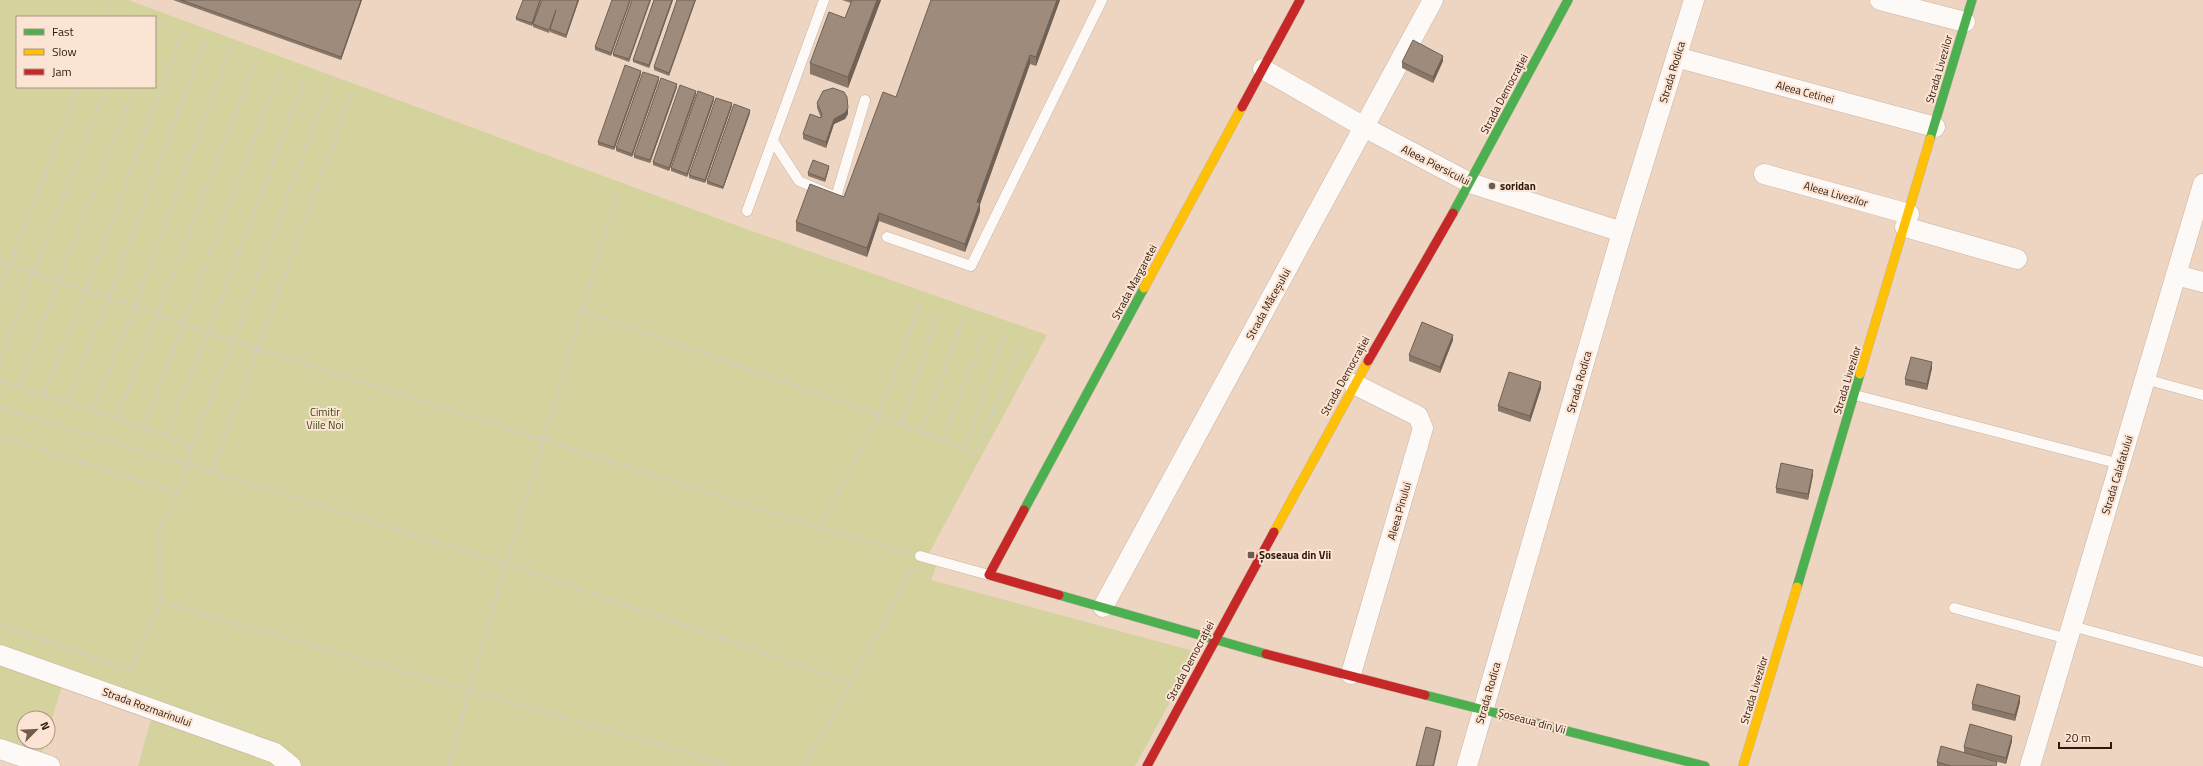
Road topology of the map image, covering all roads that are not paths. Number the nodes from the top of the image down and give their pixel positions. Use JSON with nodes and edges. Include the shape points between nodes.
{"nodes":[{"id":1,"x":824,"y":0,"type":"edge"},
{"id":2,"x":1102,"y":0,"type":"edge"},
{"id":3,"x":1300,"y":0,"type":"edge"},
{"id":4,"x":1433,"y":0,"type":"edge"},
{"id":5,"x":1568,"y":0,"type":"edge"},
{"id":6,"x":1694,"y":0,"type":"edge"},
{"id":7,"x":1880,"y":0,"type":"edge"},
{"id":8,"x":1972,"y":0,"type":"edge"},
{"id":9,"x":1965,"y":22,"type":"junction"},
{"id":10,"x":1676,"y":57,"type":"junction"},
{"id":11,"x":1263,"y":69,"type":"junction"},
{"id":12,"x":865,"y":100,"type":"dead end"},
{"id":13,"x":1935,"y":126,"type":"junction"},
{"id":14,"x":1364,"y":127,"type":"junction"},
{"id":15,"x":773,"y":141,"type":"junction"},
{"id":16,"x":1764,"y":174,"type":"dead end"},
{"id":17,"x":1470,"y":183,"type":"junction"},
{"id":18,"x":2203,"y":184,"type":"edge"},
{"id":19,"x":747,"y":211,"type":"dead end"},
{"id":20,"x":1907,"y":221,"type":"junction"},
{"id":21,"x":1622,"y":232,"type":"junction"},
{"id":22,"x":887,"y":237,"type":"dead end"},
{"id":23,"x":2017,"y":259,"type":"dead end"},
{"id":24,"x":2176,"y":275,"type":"junction"},
{"id":25,"x":2203,"y":282,"type":"edge"},
{"id":26,"x":2145,"y":379,"type":"junction"},
{"id":27,"x":1354,"y":384,"type":"junction"},
{"id":28,"x":1855,"y":395,"type":"junction"},
{"id":29,"x":2203,"y":395,"type":"edge"},
{"id":30,"x":2120,"y":464,"type":"junction"},
{"id":31,"x":920,"y":556,"type":"road end"},
{"id":32,"x":989,"y":575,"type":"junction"},
{"id":33,"x":1103,"y":607,"type":"junction"},
{"id":34,"x":1954,"y":608,"type":"dead end"},
{"id":35,"x":2070,"y":632,"type":"junction"},
{"id":36,"x":1214,"y":640,"type":"junction"},
{"id":37,"x":0,"y":655,"type":"edge"},
{"id":38,"x":2203,"y":662,"type":"edge"},
{"id":39,"x":1351,"y":674,"type":"junction"},
{"id":40,"x":1484,"y":709,"type":"junction"},
{"id":41,"x":0,"y":749,"type":"edge"},
{"id":42,"x":42,"y":765,"type":"edge"},
{"id":43,"x":291,"y":766,"type":"edge"},
{"id":44,"x":1147,"y":766,"type":"edge"},
{"id":45,"x":1467,"y":766,"type":"edge"},
{"id":46,"x":1705,"y":766,"type":"edge"},
{"id":47,"x":1743,"y":766,"type":"edge"},
{"id":48,"x":2030,"y":766,"type":"edge"}],
"edges":[{"from":1,"to":15,"type":"lane"},
{"from":2,"to":22,"type":"lane","via":[[971,266]]},
{"from":3,"to":11,"type":"street","name":"Strada Margaretei"},
{"from":4,"to":14,"type":"street","name":"Strada Măceșului"},
{"from":5,"to":17,"type":"street","name":"Strada Democrației"},
{"from":6,"to":10,"type":"street","name":"Strada Rodica"},
{"from":7,"to":9,"type":"street"},
{"from":8,"to":9,"type":"street","name":"Strada Livezilor"},
{"from":9,"to":13,"type":"street","name":"Strada Livezilor"},
{"from":10,"to":13,"type":"street","name":"Aleea Cetinei"},
{"from":10,"to":21,"type":"street","name":"Strada Rodica"},
{"from":11,"to":14,"type":"street","name":"Aleea Piersicului"},
{"from":11,"to":32,"type":"street","name":"Strada Margaretei"},
{"from":12,"to":15,"type":"lane","via":[[836,197],[799,181]]},
{"from":13,"to":20,"type":"street","name":"Strada Livezilor"},
{"from":14,"to":17,"type":"street","name":"Aleea Piersicului"},
{"from":14,"to":33,"type":"street","name":"Strada Măceșului"},
{"from":15,"to":19,"type":"lane"},
{"from":16,"to":20,"type":"street","name":"Aleea Livezilor"},
{"from":17,"to":21,"type":"street","name":"Aleea Piersicului"},
{"from":17,"to":27,"type":"street","name":"Strada Democrației"},
{"from":18,"to":24,"type":"street","name":"Strada Calafatului"},
{"from":20,"to":23,"type":"street","name":"Aleea Livezilor"},
{"from":20,"to":28,"type":"street","name":"Strada Livezilor"},
{"from":21,"to":40,"type":"street","name":"Strada Rodica"},
{"from":24,"to":25,"type":"street"},
{"from":24,"to":26,"type":"street","name":"Strada Calafatului"},
{"from":26,"to":29,"type":"lane"},
{"from":26,"to":30,"type":"street","name":"Strada Calafatului"},
{"from":27,"to":36,"type":"street","name":"Strada Democrației"},
{"from":27,"to":39,"type":"street","name":"Aleea Pinului","via":[[1418,416],[1423,428]]},
{"from":28,"to":30,"type":"lane"},
{"from":28,"to":47,"type":"street","name":"Strada Livezilor"},
{"from":30,"to":35,"type":"street","name":"Strada Calafatului"},
{"from":31,"to":32,"type":"lane","name":"Șoseaua din Vii"},
{"from":32,"to":33,"type":"street","name":"Șoseaua din Vii"},
{"from":33,"to":36,"type":"street","name":"Șoseaua din Vii"},
{"from":34,"to":35,"type":"lane"},
{"from":35,"to":38,"type":"lane"},
{"from":35,"to":48,"type":"street","name":"Strada Calafatului"},
{"from":36,"to":39,"type":"street","name":"Șoseaua din Vii"},
{"from":36,"to":44,"type":"street","name":"Strada Democrației"},
{"from":37,"to":43,"type":"street","name":"Strada Rozmarinului","via":[[275,753]]},
{"from":39,"to":40,"type":"street","name":"Șoseaua din Vii"},
{"from":40,"to":45,"type":"street","name":"Strada Rodica"},
{"from":40,"to":46,"type":"street","name":"Șoseaua din Vii"},
{"from":41,"to":42,"type":"street"}]}
